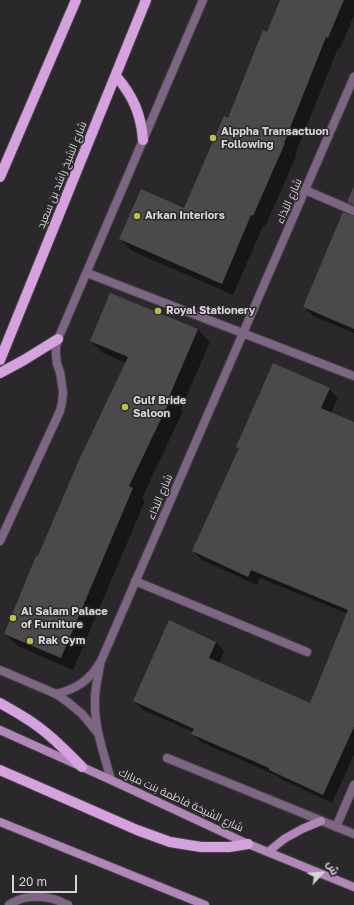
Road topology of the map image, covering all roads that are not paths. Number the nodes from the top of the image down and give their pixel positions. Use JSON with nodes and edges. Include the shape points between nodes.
{"nodes":[{"id":1,"x":76,"y":0,"type":"edge"},
{"id":2,"x":146,"y":0,"type":"edge"},
{"id":3,"x":203,"y":0,"type":"edge"},
{"id":4,"x":116,"y":76,"type":"junction"},
{"id":5,"x":354,"y":77,"type":"edge"},
{"id":6,"x":143,"y":140,"type":"junction"},
{"id":7,"x":0,"y":177,"type":"edge"},
{"id":8,"x":305,"y":190,"type":"junction"},
{"id":9,"x":354,"y":211,"type":"edge"},
{"id":10,"x":87,"y":273,"type":"junction"},
{"id":11,"x":242,"y":333,"type":"junction"},
{"id":12,"x":58,"y":339,"type":"junction"},
{"id":13,"x":0,"y":360,"type":"edge"},
{"id":14,"x":0,"y":372,"type":"edge"},
{"id":15,"x":354,"y":376,"type":"edge"},
{"id":16,"x":0,"y":541,"type":"edge"},
{"id":17,"x":135,"y":582,"type":"junction"},
{"id":18,"x":307,"y":652,"type":"dead end"},
{"id":19,"x":101,"y":661,"type":"junction"},
{"id":20,"x":0,"y":670,"type":"edge"},
{"id":21,"x":56,"y":694,"type":"junction"},
{"id":22,"x":0,"y":703,"type":"edge"},
{"id":23,"x":0,"y":730,"type":"edge"},
{"id":24,"x":99,"y":735,"type":"junction"},
{"id":25,"x":167,"y":758,"type":"dead end"},
{"id":26,"x":82,"y":767,"type":"junction"},
{"id":27,"x":0,"y":770,"type":"edge"},
{"id":28,"x":112,"y":780,"type":"junction"},
{"id":29,"x":354,"y":785,"type":"edge"},
{"id":30,"x":322,"y":821,"type":"junction"},
{"id":31,"x":0,"y":822,"type":"edge"},
{"id":32,"x":336,"y":827,"type":"junction"},
{"id":33,"x":354,"y":834,"type":"edge"},
{"id":34,"x":248,"y":844,"type":"junction"},
{"id":35,"x":268,"y":852,"type":"junction"},
{"id":36,"x":354,"y":887,"type":"edge"},
{"id":37,"x":9,"y":905,"type":"edge"},
{"id":38,"x":68,"y":905,"type":"edge"},
{"id":39,"x":205,"y":905,"type":"edge"}],
"edges":[{"from":1,"to":7,"type":"main road"},
{"from":2,"to":4,"type":"main road","name":"شارع الشيخ راشد بن سعيد"},
{"from":3,"to":6,"type":"street"},
{"from":4,"to":6,"type":"main road","via":[[133,99],[140,119]]},
{"from":4,"to":13,"type":"main road","name":"شارع الشيخ راشد بن سعيد"},
{"from":5,"to":8,"type":"street","name":"شارع النِدَاء"},
{"from":6,"to":10,"type":"street"},
{"from":8,"to":9,"type":"street"},
{"from":8,"to":11,"type":"street","name":"شارع النِدَاء"},
{"from":10,"to":11,"type":"street"},
{"from":10,"to":12,"type":"street"},
{"from":11,"to":15,"type":"street"},
{"from":11,"to":17,"type":"street","name":"شارع النِدَاء"},
{"from":12,"to":14,"type":"main road"},
{"from":12,"to":16,"type":"street","via":[[56,356],[63,392],[60,411]]},
{"from":17,"to":18,"type":"street"},
{"from":17,"to":19,"type":"street","name":"شارع النِدَاء"},
{"from":19,"to":21,"type":"street","name":"شارع النِدَاء","via":[[87,680],[67,692]]},
{"from":19,"to":24,"type":"street","name":"شارع النِدَاء","via":[[95,701]]},
{"from":20,"to":21,"type":"street"},
{"from":21,"to":24,"type":"street","via":[[82,714]]},
{"from":22,"to":26,"type":"main road","via":[[47,734]]},
{"from":23,"to":26,"type":"main road","name":"شارع الشيخة فاطمة بنت مبارك"},
{"from":24,"to":28,"type":"street","name":"شارع النِدَاء"},
{"from":25,"to":30,"type":"street"},
{"from":26,"to":28,"type":"main road","name":"شارع الشيخة فاطمة بنت مبارك"},
{"from":27,"to":34,"type":"main road","via":[[170,842],[201,847]]},
{"from":28,"to":34,"type":"main road","name":"شارع الشيخة فاطمة بنت مبارك"},
{"from":29,"to":32,"type":"street"},
{"from":30,"to":32,"type":"street"},
{"from":30,"to":35,"type":"main road","via":[[302,828]]},
{"from":31,"to":39,"type":"main road"},
{"from":32,"to":33,"type":"street"},
{"from":34,"to":35,"type":"main road","name":"شارع الشيخة فاطمة بنت مبارك"},
{"from":35,"to":36,"type":"main road","name":"شارع الشيخة فاطمة بنت مبارك"},
{"from":37,"to":38,"type":"street","via":[[23,898],[37,896]]}]}
